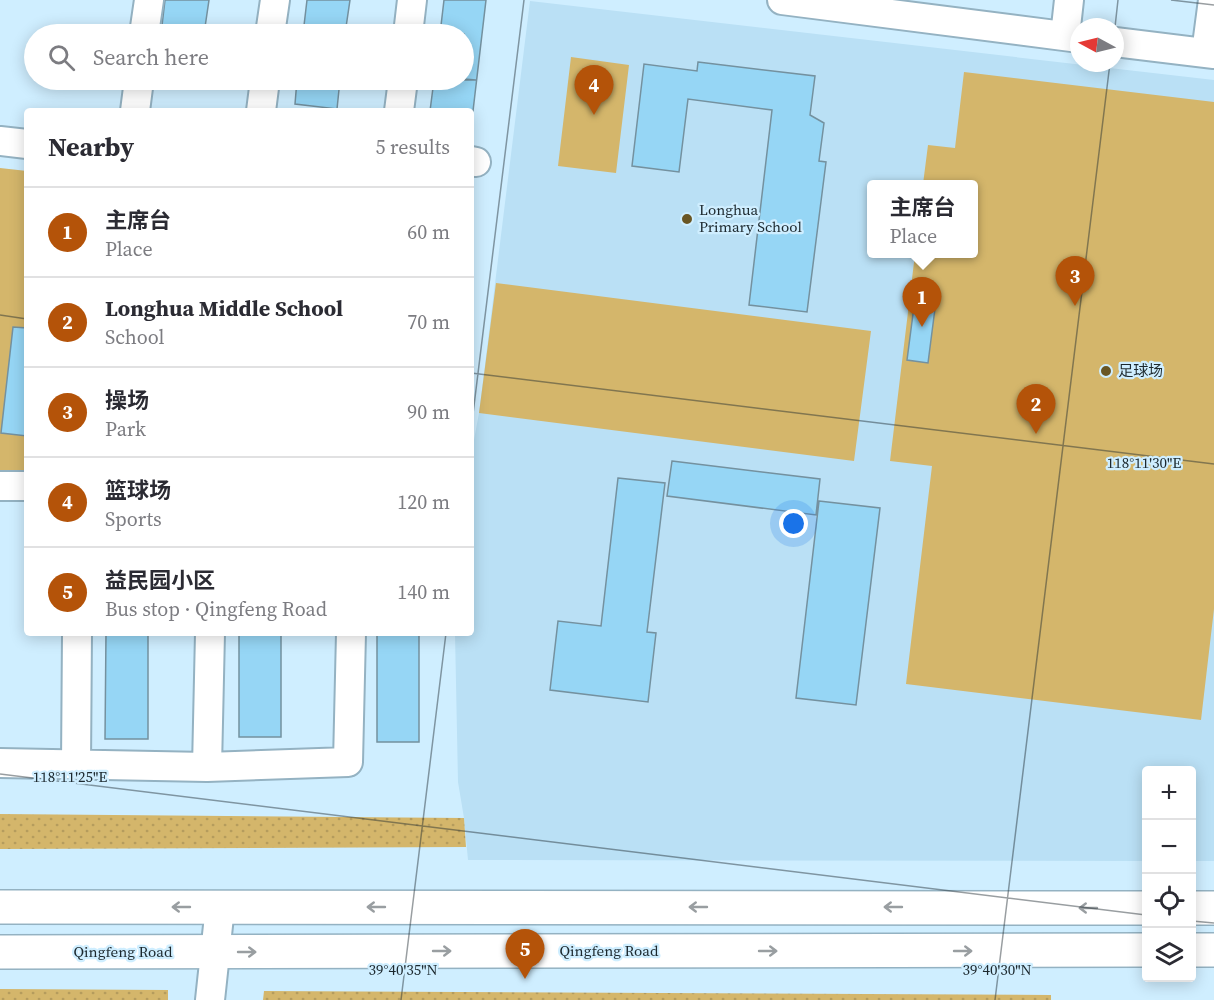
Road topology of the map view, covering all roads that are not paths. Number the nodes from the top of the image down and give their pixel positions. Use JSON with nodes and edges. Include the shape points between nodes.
{"nodes":[{"id":1,"x":148,"y":0,"type":"edge"},
{"id":2,"x":275,"y":0,"type":"edge"},
{"id":3,"x":412,"y":0,"type":"edge"},
{"id":4,"x":1069,"y":0,"type":"edge"},
{"id":5,"x":1213,"y":0,"type":"edge"},
{"id":6,"x":799,"y":1,"type":"edge"},
{"id":7,"x":934,"y":9,"type":"edge"},
{"id":8,"x":1070,"y":18,"type":"edge"},
{"id":9,"x":145,"y":24,"type":"edge"},
{"id":10,"x":271,"y":24,"type":"edge"},
{"id":11,"x":409,"y":24,"type":"edge"},
{"id":12,"x":1070,"y":37,"type":"edge"},
{"id":13,"x":1124,"y":43,"type":"edge"},
{"id":14,"x":1210,"y":54,"type":"edge"},
{"id":15,"x":138,"y":90,"type":"edge"},
{"id":16,"x":264,"y":90,"type":"edge"},
{"id":17,"x":402,"y":90,"type":"edge"},
{"id":18,"x":135,"y":108,"type":"edge"},
{"id":19,"x":261,"y":108,"type":"edge"},
{"id":20,"x":399,"y":108,"type":"edge"},
{"id":21,"x":0,"y":141,"type":"edge"},
{"id":22,"x":24,"y":144,"type":"edge"},
{"id":23,"x":0,"y":486,"type":"edge"},
{"id":24,"x":24,"y":486,"type":"edge"},
{"id":25,"x":77,"y":636,"type":"edge"},
{"id":26,"x":210,"y":636,"type":"edge"},
{"id":27,"x":351,"y":636,"type":"edge"},
{"id":28,"x":0,"y":763,"type":"edge"},
{"id":29,"x":76,"y":764,"type":"junction"},
{"id":30,"x":207,"y":767,"type":"junction"},
{"id":31,"x":0,"y":907,"type":"edge"},
{"id":32,"x":220,"y":907,"type":"junction"},
{"id":33,"x":1142,"y":908,"type":"edge"},
{"id":34,"x":1196,"y":908,"type":"edge"},
{"id":35,"x":1214,"y":908,"type":"edge"},
{"id":36,"x":1196,"y":950,"type":"edge"},
{"id":37,"x":1214,"y":950,"type":"edge"},
{"id":38,"x":1142,"y":951,"type":"edge"},
{"id":39,"x":0,"y":952,"type":"edge"},
{"id":40,"x":215,"y":952,"type":"junction"},
{"id":41,"x":210,"y":1000,"type":"edge"}],
"edges":[{"from":1,"to":9,"type":"street"},
{"from":2,"to":10,"type":"street"},
{"from":3,"to":11,"type":"street"},
{"from":4,"to":8,"type":"street"},
{"from":5,"to":14,"type":"street"},
{"from":6,"to":7,"type":"street"},
{"from":7,"to":12,"type":"street"},
{"from":13,"to":14,"type":"street"},
{"from":15,"to":18,"type":"street"},
{"from":16,"to":19,"type":"street"},
{"from":17,"to":20,"type":"street"},
{"from":21,"to":22,"type":"street"},
{"from":23,"to":24,"type":"street"},
{"from":25,"to":29,"type":"street"},
{"from":26,"to":30,"type":"street"},
{"from":27,"to":30,"type":"street","via":[[348,762]]},
{"from":28,"to":29,"type":"street"},
{"from":29,"to":30,"type":"street"},
{"from":32,"to":31,"type":"main road","one_way":true},
{"from":33,"to":32,"type":"main road","one_way":true},
{"from":32,"to":40,"type":"street"},
{"from":34,"to":35,"type":"main road"},
{"from":36,"to":37,"type":"main road"},
{"from":40,"to":38,"type":"main road","name":"Qingfeng Road","one_way":true},
{"from":39,"to":40,"type":"main road","name":"Qingfeng Road"},
{"from":40,"to":41,"type":"street"}]}
